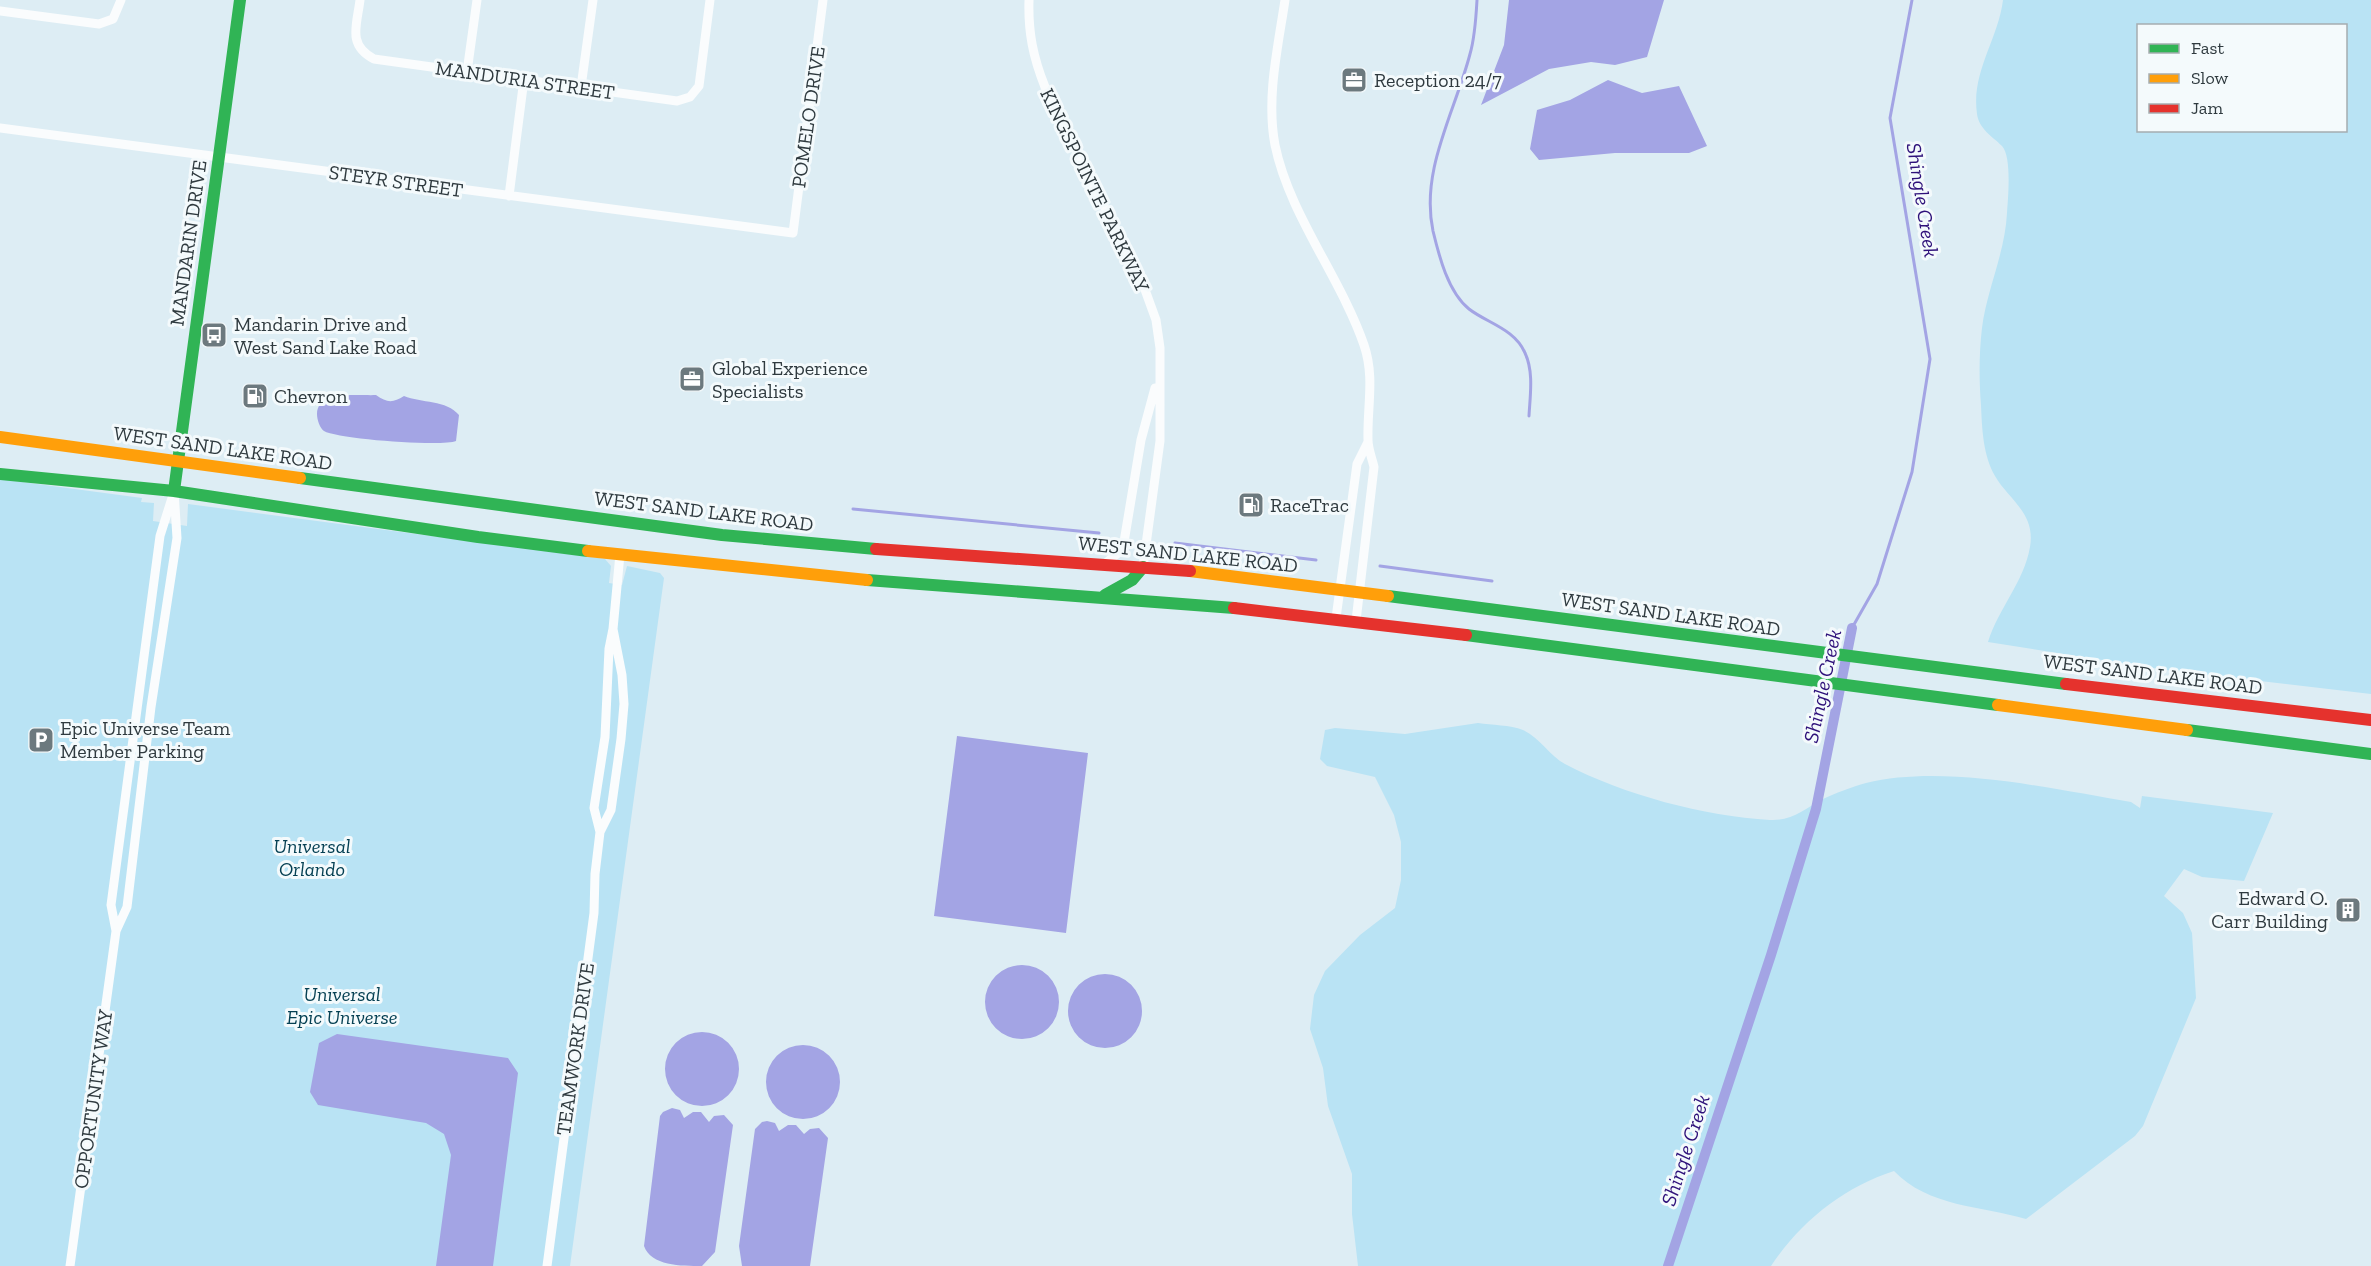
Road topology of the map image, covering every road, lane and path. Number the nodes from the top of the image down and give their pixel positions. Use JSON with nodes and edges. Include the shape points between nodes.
{"nodes":[{"id":1,"x":5,"y":0,"type":"edge"},
{"id":2,"x":121,"y":0,"type":"edge"},
{"id":3,"x":240,"y":0,"type":"edge"},
{"id":4,"x":360,"y":0,"type":"edge"},
{"id":5,"x":477,"y":0,"type":"edge"},
{"id":6,"x":593,"y":0,"type":"edge"},
{"id":7,"x":710,"y":0,"type":"edge"},
{"id":8,"x":824,"y":0,"type":"edge"},
{"id":9,"x":1029,"y":0,"type":"edge"},
{"id":10,"x":1285,"y":0,"type":"edge"},
{"id":11,"x":2,"y":12,"type":"edge"},
{"id":12,"x":467,"y":72,"type":"junction"},
{"id":13,"x":524,"y":79,"type":"junction"},
{"id":14,"x":581,"y":87,"type":"junction"},
{"id":15,"x":0,"y":128,"type":"edge"},
{"id":16,"x":219,"y":157,"type":"junction"},
{"id":17,"x":509,"y":196,"type":"junction"},
{"id":18,"x":793,"y":233,"type":"joint"},
{"id":19,"x":1158,"y":380,"type":"junction"},
{"id":20,"x":0,"y":438,"type":"edge"},
{"id":21,"x":1368,"y":442,"type":"junction"},
{"id":22,"x":179,"y":462,"type":"junction"},
{"id":23,"x":0,"y":474,"type":"edge"},
{"id":24,"x":174,"y":491,"type":"junction"},
{"id":25,"x":1351,"y":504,"type":"junction"},
{"id":26,"x":1371,"y":507,"type":"junction"},
{"id":27,"x":620,"y":554,"type":"junction"},
{"id":28,"x":1105,"y":564,"type":"junction"},
{"id":29,"x":1143,"y":567,"type":"junction"},
{"id":30,"x":1340,"y":590,"type":"junction"},
{"id":31,"x":1359,"y":592,"type":"junction"},
{"id":32,"x":1103,"y":596,"type":"junction"},
{"id":33,"x":1336,"y":618,"type":"junction"},
{"id":34,"x":1356,"y":621,"type":"junction"},
{"id":35,"x":613,"y":628,"type":"junction"},
{"id":36,"x":2371,"y":720,"type":"edge"},
{"id":37,"x":2371,"y":754,"type":"edge"},
{"id":38,"x":600,"y":832,"type":"junction"},
{"id":39,"x":116,"y":931,"type":"junction"},
{"id":40,"x":70,"y":1266,"type":"edge"},
{"id":41,"x":547,"y":1266,"type":"edge"}],
"edges":[{"from":1,"to":11,"type":"street"},
{"from":2,"to":11,"type":"street","via":[[113,19],[99,24]]},
{"from":3,"to":16,"type":"main road","name":"MANDARIN DRIVE"},
{"from":4,"to":12,"type":"street","name":"MANDURIA STREET","via":[[355,37],[361,53],[374,59]]},
{"from":5,"to":12,"type":"street"},
{"from":6,"to":14,"type":"street"},
{"from":7,"to":14,"type":"street","name":"MANDURIA STREET","via":[[699,86],[690,98],[677,101]]},
{"from":8,"to":18,"type":"street","name":"POMELO DRIVE"},
{"from":9,"to":19,"type":"street","name":"KINGSPOINTE PARKWAY","via":[[1032,55],[1144,287],[1156,320],[1160,348]]},
{"from":10,"to":21,"type":"street","via":[[1274,84],[1275,145],[1285,179],[1365,347],[1372,377]]},
{"from":12,"to":13,"type":"street","name":"MANDURIA STREET"},
{"from":13,"to":14,"type":"street","name":"MANDURIA STREET"},
{"from":13,"to":17,"type":"street"},
{"from":15,"to":16,"type":"street","name":"STEYR STREET"},
{"from":16,"to":17,"type":"street","name":"STEYR STREET"},
{"from":16,"to":22,"type":"main road","name":"MANDARIN DRIVE"},
{"from":17,"to":18,"type":"street","name":"STEYR STREET"},
{"from":19,"to":28,"type":"street","name":"KINGSPOINTE PARKWAY","via":[[1141,440],[1124,542]]},
{"from":19,"to":29,"type":"street","name":"KINGSPOINTE PARKWAY","via":[[1160,441]]},
{"from":20,"to":22,"type":"main road","name":"WEST SAND LAKE ROAD"},
{"from":21,"to":25,"type":"street","via":[[1357,464]]},
{"from":21,"to":26,"type":"street","via":[[1374,467]]},
{"from":22,"to":24,"type":"main road","name":"MANDARIN DRIVE"},
{"from":22,"to":28,"type":"main road","name":"WEST SAND LAKE ROAD","via":[[722,535]]},
{"from":23,"to":24,"type":"main road"},
{"from":24,"to":27,"type":"main road","via":[[478,537]]},
{"from":24,"to":39,"type":"street","name":"OPPORTUNITY WAY","via":[[160,536],[111,906]]},
{"from":24,"to":39,"type":"street","name":"OPPORTUNITY WAY","via":[[177,538],[151,707],[127,907]]},
{"from":25,"to":26,"type":"street"},
{"from":25,"to":30,"type":"street"},
{"from":26,"to":31,"type":"street"},
{"from":27,"to":32,"type":"main road","via":[[882,581]]},
{"from":27,"to":35,"type":"street","name":"TEAMWORK DRIVE"},
{"from":28,"to":29,"type":"main road","name":"WEST SAND LAKE ROAD"},
{"from":29,"to":30,"type":"main road","name":"WEST SAND LAKE ROAD"},
{"from":29,"to":32,"type":"main road","via":[[1132,580]]},
{"from":30,"to":31,"type":"main road","name":"WEST SAND LAKE ROAD"},
{"from":30,"to":33,"type":"street"},
{"from":31,"to":34,"type":"street"},
{"from":31,"to":36,"type":"main road","name":"WEST SAND LAKE ROAD"},
{"from":32,"to":33,"type":"main road"},
{"from":33,"to":34,"type":"main road"},
{"from":34,"to":37,"type":"main road"},
{"from":35,"to":38,"type":"street","name":"TEAMWORK DRIVE","via":[[605,737],[594,807]]},
{"from":35,"to":38,"type":"street","name":"TEAMWORK DRIVE","via":[[624,704],[612,810]]},
{"from":38,"to":41,"type":"street","name":"TEAMWORK DRIVE","via":[[594,913]]},
{"from":39,"to":40,"type":"street","name":"OPPORTUNITY WAY"}]}
